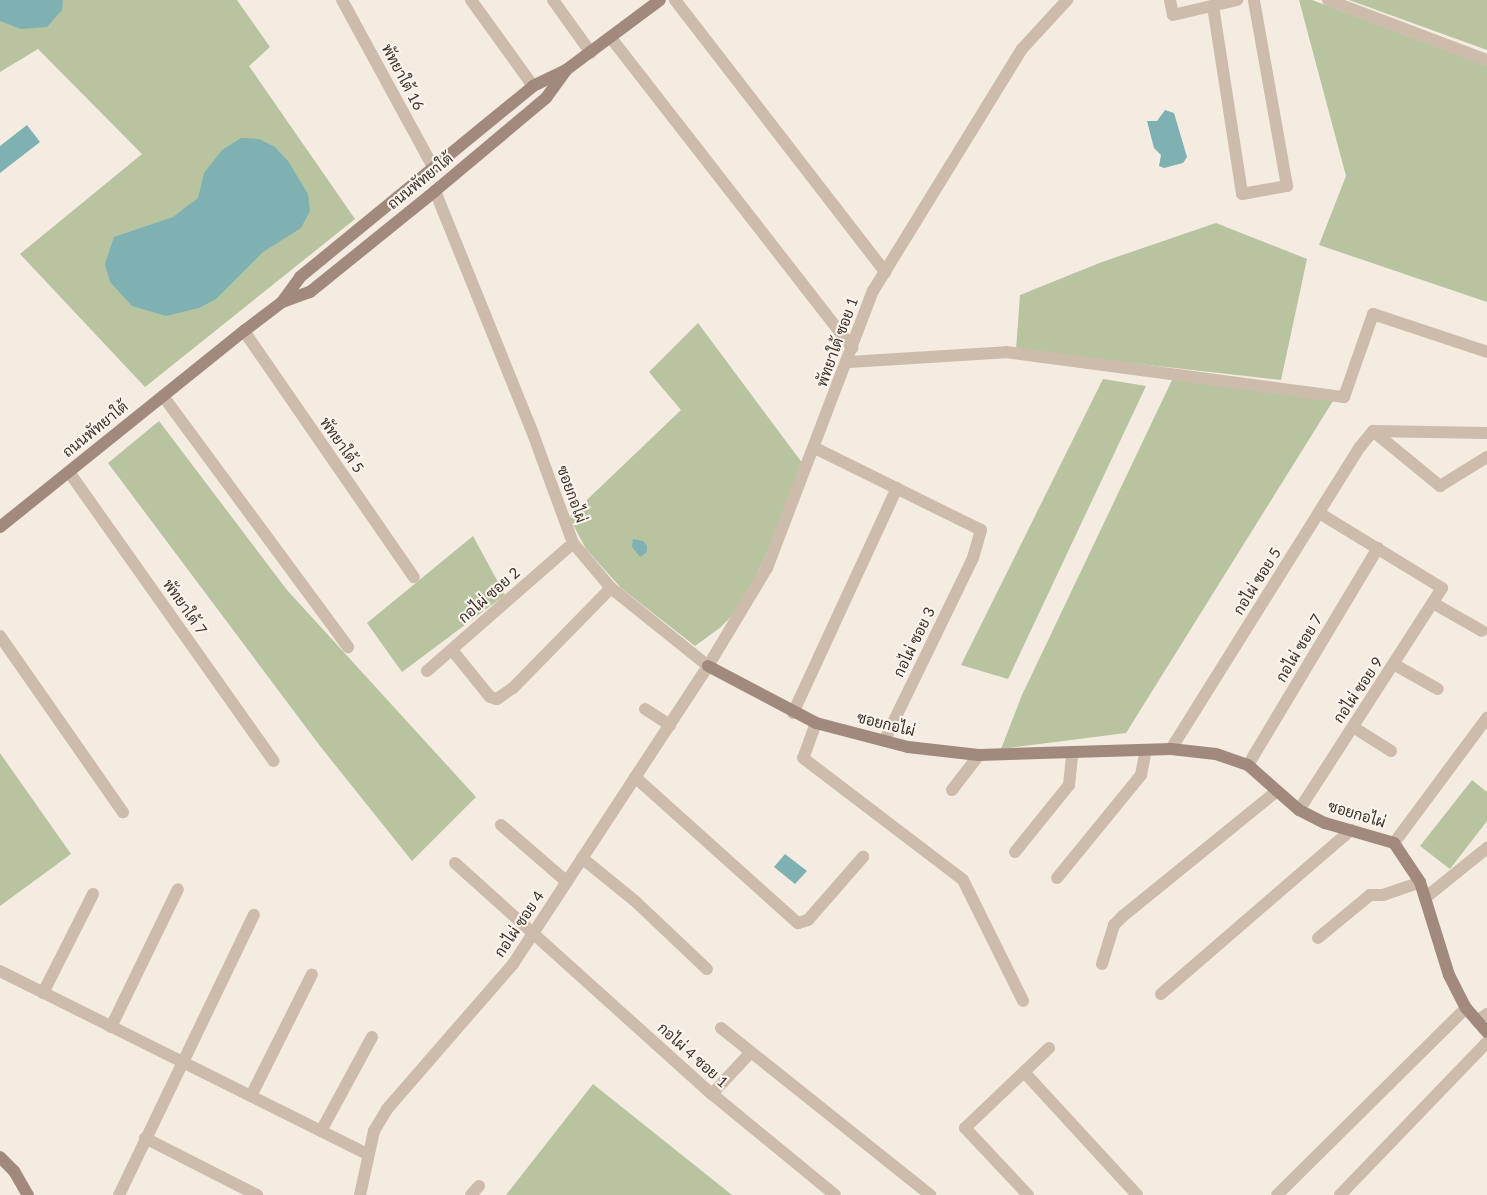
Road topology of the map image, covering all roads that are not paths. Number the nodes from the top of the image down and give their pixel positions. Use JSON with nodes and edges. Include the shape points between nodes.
{"nodes":[{"id":1,"x":342,"y":0,"type":"edge"},
{"id":2,"x":471,"y":0,"type":"edge"},
{"id":3,"x":553,"y":0,"type":"edge"},
{"id":4,"x":675,"y":0,"type":"edge"},
{"id":5,"x":1067,"y":0,"type":"edge"},
{"id":6,"x":1170,"y":0,"type":"edge"},
{"id":7,"x":1237,"y":0,"type":"edge"},
{"id":8,"x":1254,"y":0,"type":"edge"},
{"id":9,"x":1328,"y":0,"type":"edge"},
{"id":10,"x":653,"y":2,"type":"edge"},
{"id":11,"x":1213,"y":6,"type":"junction"},
{"id":12,"x":611,"y":38,"type":"junction"},
{"id":13,"x":591,"y":53,"type":"junction"},
{"id":14,"x":1487,"y":60,"type":"edge"},
{"id":15,"x":566,"y":70,"type":"junction"},
{"id":16,"x":533,"y":86,"type":"junction"},
{"id":17,"x":434,"y":169,"type":"junction"},
{"id":18,"x":435,"y":191,"type":"junction"},
{"id":19,"x":885,"y":272,"type":"junction"},
{"id":20,"x":282,"y":302,"type":"junction"},
{"id":21,"x":244,"y":330,"type":"junction"},
{"id":22,"x":852,"y":348,"type":"junction"},
{"id":23,"x":1487,"y":352,"type":"edge"},
{"id":24,"x":848,"y":362,"type":"junction"},
{"id":25,"x":163,"y":396,"type":"junction"},
{"id":26,"x":1373,"y":432,"type":"junction"},
{"id":27,"x":1487,"y":433,"type":"edge"},
{"id":28,"x":815,"y":448,"type":"junction"},
{"id":29,"x":1487,"y":458,"type":"edge"},
{"id":30,"x":69,"y":472,"type":"junction"},
{"id":31,"x":897,"y":488,"type":"junction"},
{"id":32,"x":1319,"y":512,"type":"junction"},
{"id":33,"x":0,"y":527,"type":"edge"},
{"id":34,"x":573,"y":543,"type":"junction"},
{"id":35,"x":1378,"y":548,"type":"junction"},
{"id":36,"x":414,"y":577,"type":"dead end"},
{"id":37,"x":611,"y":588,"type":"junction"},
{"id":38,"x":1433,"y":603,"type":"junction"},
{"id":39,"x":1482,"y":631,"type":"dead end"},
{"id":40,"x":0,"y":636,"type":"edge"},
{"id":41,"x":348,"y":648,"type":"dead end"},
{"id":42,"x":452,"y":650,"type":"junction"},
{"id":43,"x":1395,"y":665,"type":"junction"},
{"id":44,"x":708,"y":666,"type":"junction"},
{"id":45,"x":427,"y":671,"type":"dead end"},
{"id":46,"x":1438,"y":689,"type":"dead end"},
{"id":47,"x":645,"y":709,"type":"dead end"},
{"id":48,"x":793,"y":712,"type":"junction"},
{"id":49,"x":1487,"y":718,"type":"edge"},
{"id":50,"x":816,"y":723,"type":"junction"},
{"id":51,"x":670,"y":725,"type":"junction"},
{"id":52,"x":1352,"y":727,"type":"junction"},
{"id":53,"x":884,"y":741,"type":"junction"},
{"id":54,"x":1171,"y":749,"type":"junction"},
{"id":55,"x":1146,"y":750,"type":"junction"},
{"id":56,"x":1391,"y":751,"type":"dead end"},
{"id":57,"x":1072,"y":754,"type":"junction"},
{"id":58,"x":979,"y":755,"type":"junction"},
{"id":59,"x":274,"y":760,"type":"dead end"},
{"id":60,"x":1248,"y":765,"type":"junction"},
{"id":61,"x":635,"y":777,"type":"junction"},
{"id":62,"x":952,"y":790,"type":"dead end"},
{"id":63,"x":1277,"y":791,"type":"junction"},
{"id":64,"x":1299,"y":810,"type":"junction"},
{"id":65,"x":123,"y":812,"type":"dead end"},
{"id":66,"x":501,"y":825,"type":"dead end"},
{"id":67,"x":1351,"y":830,"type":"junction"},
{"id":68,"x":1394,"y":843,"type":"junction"},
{"id":69,"x":1487,"y":848,"type":"edge"},
{"id":70,"x":1015,"y":852,"type":"dead end"},
{"id":71,"x":863,"y":857,"type":"dead end"},
{"id":72,"x":582,"y":858,"type":"junction"},
{"id":73,"x":455,"y":864,"type":"dead end"},
{"id":74,"x":1057,"y":878,"type":"dead end"},
{"id":75,"x":567,"y":882,"type":"junction"},
{"id":76,"x":1420,"y":882,"type":"junction"},
{"id":77,"x":178,"y":889,"type":"dead end"},
{"id":78,"x":93,"y":894,"type":"dead end"},
{"id":79,"x":1425,"y":898,"type":"junction"},
{"id":80,"x":254,"y":915,"type":"dead end"},
{"id":81,"x":533,"y":934,"type":"junction"},
{"id":82,"x":1318,"y":938,"type":"dead end"},
{"id":83,"x":1102,"y":964,"type":"dead end"},
{"id":84,"x":707,"y":970,"type":"dead end"},
{"id":85,"x":0,"y":971,"type":"edge"},
{"id":86,"x":312,"y":974,"type":"dead end"},
{"id":87,"x":43,"y":993,"type":"junction"},
{"id":88,"x":1162,"y":994,"type":"dead end"},
{"id":89,"x":1022,"y":1001,"type":"dead end"},
{"id":90,"x":1466,"y":1008,"type":"junction"},
{"id":91,"x":1482,"y":1018,"type":"edge"},
{"id":92,"x":111,"y":1027,"type":"junction"},
{"id":93,"x":721,"y":1028,"type":"dead end"},
{"id":94,"x":1487,"y":1032,"type":"edge"},
{"id":95,"x":372,"y":1037,"type":"dead end"},
{"id":96,"x":1487,"y":1042,"type":"edge"},
{"id":97,"x":1049,"y":1048,"type":"dead end"},
{"id":98,"x":750,"y":1052,"type":"junction"},
{"id":99,"x":182,"y":1061,"type":"junction"},
{"id":100,"x":1024,"y":1072,"type":"junction"},
{"id":101,"x":712,"y":1094,"type":"junction"},
{"id":102,"x":251,"y":1096,"type":"junction"},
{"id":103,"x":320,"y":1131,"type":"junction"},
{"id":104,"x":144,"y":1138,"type":"junction"},
{"id":105,"x":367,"y":1154,"type":"junction"},
{"id":106,"x":0,"y":1157,"type":"edge"},
{"id":107,"x":362,"y":1193,"type":"edge"},
{"id":108,"x":28,"y":1195,"type":"edge"},
{"id":109,"x":119,"y":1195,"type":"edge"},
{"id":110,"x":257,"y":1195,"type":"edge"},
{"id":111,"x":835,"y":1195,"type":"edge"},
{"id":112,"x":930,"y":1195,"type":"edge"},
{"id":113,"x":1028,"y":1195,"type":"edge"},
{"id":114,"x":1137,"y":1195,"type":"edge"},
{"id":115,"x":1277,"y":1195,"type":"edge"},
{"id":116,"x":1340,"y":1195,"type":"edge"}],
"edges":[{"from":1,"to":17,"type":"street","name":"พัทยาใต้ 16"},
{"from":2,"to":16,"type":"street"},
{"from":3,"to":13,"type":"street"},
{"from":4,"to":19,"type":"street"},
{"from":5,"to":19,"type":"street","name":"พัทยาใต้ ซอย 1","via":[[1022,49]]},
{"from":6,"to":11,"type":"street","via":[[1173,14]]},
{"from":7,"to":11,"type":"street"},
{"from":8,"to":11,"type":"street","via":[[1287,186],[1242,194]]},
{"from":9,"to":14,"type":"street"},
{"from":10,"to":12,"type":"main road","name":"ถนนพัทยาใต้"},
{"from":12,"to":13,"type":"main road","name":"ถนนพัทยาใต้"},
{"from":12,"to":22,"type":"street"},
{"from":13,"to":15,"type":"main road","name":"ถนนพัทยาใต้"},
{"from":15,"to":16,"type":"main road","name":"ถนนพัทยาใต้"},
{"from":15,"to":18,"type":"main road","name":"ถนนพัทยาใต้","via":[[546,98]]},
{"from":16,"to":17,"type":"main road","name":"ถนนพัทยาใต้"},
{"from":17,"to":20,"type":"main road","name":"ถนนพัทยาใต้","via":[[300,277]]},
{"from":18,"to":20,"type":"main road","name":"ถนนพัทยาใต้","via":[[310,292]]},
{"from":18,"to":34,"type":"street","name":"ซอยกอไผ่","via":[[532,430]]},
{"from":19,"to":22,"type":"street","name":"พัทยาใต้ ซอย 1","via":[[864,311]]},
{"from":20,"to":21,"type":"main road","name":"ถนนพัทยาใต้"},
{"from":21,"to":25,"type":"main road","name":"ถนนพัทยาใต้"},
{"from":21,"to":36,"type":"street","name":"พัทยาใต้ 5"},
{"from":22,"to":24,"type":"street","name":"พัทยาใต้ ซอย 1"},
{"from":23,"to":24,"type":"street","via":[[1373,314],[1344,397],[1006,352]]},
{"from":24,"to":28,"type":"street","name":"พัทยาใต้ ซอย 1"},
{"from":25,"to":30,"type":"main road","name":"ถนนพัทยาใต้"},
{"from":25,"to":41,"type":"street"},
{"from":26,"to":27,"type":"street"},
{"from":26,"to":29,"type":"street","via":[[1440,486]]},
{"from":26,"to":32,"type":"street","name":"กอไผ่ ซอย 5"},
{"from":28,"to":31,"type":"street"},
{"from":28,"to":44,"type":"street","name":"พัทยาใต้ ซอย 1","via":[[767,568]]},
{"from":30,"to":33,"type":"main road","name":"ถนนพัทยาใต้"},
{"from":30,"to":59,"type":"street","name":"พัทยาใต้ 7"},
{"from":31,"to":48,"type":"street"},
{"from":31,"to":53,"type":"street","name":"กอไผ่ ซอย 3","via":[[979,528],[982,533],[973,558]]},
{"from":32,"to":35,"type":"street"},
{"from":32,"to":54,"type":"street","name":"กอไผ่ ซอย 5"},
{"from":34,"to":37,"type":"street","name":"ซอยกอไผ่"},
{"from":34,"to":42,"type":"street","name":"กอไผ่ ซอย 2"},
{"from":35,"to":38,"type":"street","name":"กอไผ่ ซอย 9","via":[[1442,588]]},
{"from":35,"to":60,"type":"street","name":"กอไผ่ ซอย 7"},
{"from":37,"to":42,"type":"street","via":[[513,688],[498,699],[490,697]]},
{"from":37,"to":44,"type":"street","name":"ซอยกอไผ่"},
{"from":38,"to":39,"type":"street"},
{"from":38,"to":43,"type":"street","name":"กอไผ่ ซอย 9"},
{"from":40,"to":65,"type":"street"},
{"from":42,"to":45,"type":"street","name":"กอไผ่ ซอย 2"},
{"from":43,"to":46,"type":"street"},
{"from":43,"to":52,"type":"street","name":"กอไผ่ ซอย 9"},
{"from":44,"to":48,"type":"main road","name":"ซอยกอไผ่"},
{"from":44,"to":51,"type":"street","name":"กอไผ่ ซอย 4"},
{"from":47,"to":51,"type":"street"},
{"from":48,"to":50,"type":"main road","name":"ซอยกอไผ่"},
{"from":49,"to":68,"type":"street"},
{"from":50,"to":53,"type":"main road","name":"ซอยกอไผ่"},
{"from":50,"to":89,"type":"street","via":[[803,758],[963,880]]},
{"from":51,"to":61,"type":"street","name":"กอไผ่ ซอย 4"},
{"from":52,"to":56,"type":"street"},
{"from":52,"to":64,"type":"street","name":"กอไผ่ ซอย 9"},
{"from":53,"to":58,"type":"main road","name":"ซอยกอไผ่"},
{"from":54,"to":55,"type":"main road","name":"ซอยกอไผ่"},
{"from":54,"to":60,"type":"main road","name":"ซอยกอไผ่","via":[[1216,754]]},
{"from":55,"to":57,"type":"main road","name":"ซอยกอไผ่"},
{"from":55,"to":74,"type":"street","via":[[1142,775]]},
{"from":57,"to":58,"type":"main road","name":"ซอยกอไผ่"},
{"from":57,"to":70,"type":"street","via":[[1070,785]]},
{"from":58,"to":62,"type":"street"},
{"from":60,"to":63,"type":"main road","name":"ซอยกอไผ่"},
{"from":61,"to":71,"type":"street","via":[[798,923],[808,920]]},
{"from":61,"to":72,"type":"street","name":"กอไผ่ ซอย 4"},
{"from":63,"to":64,"type":"main road","name":"ซอยกอไผ่"},
{"from":63,"to":83,"type":"street","via":[[1123,916],[1114,925]]},
{"from":64,"to":67,"type":"main road","name":"ซอยกอไผ่","via":[[1325,823]]},
{"from":66,"to":75,"type":"street"},
{"from":67,"to":68,"type":"main road","name":"ซอยกอไผ่"},
{"from":67,"to":88,"type":"street"},
{"from":68,"to":76,"type":"main road","name":"ซอยกอไผ่"},
{"from":69,"to":79,"type":"street"},
{"from":72,"to":75,"type":"street","name":"กอไผ่ ซอย 4"},
{"from":72,"to":84,"type":"street","via":[[635,901]]},
{"from":73,"to":81,"type":"street","name":"กอไผ่ 4 ซอย 1"},
{"from":75,"to":81,"type":"street","name":"กอไผ่ ซอย 4"},
{"from":76,"to":79,"type":"main road","name":"ซอยกอไผ่"},
{"from":76,"to":82,"type":"street","via":[[1383,895],[1370,895]]},
{"from":77,"to":92,"type":"street"},
{"from":78,"to":87,"type":"street"},
{"from":79,"to":90,"type":"main road","name":"ซอยกอไผ่","via":[[1449,975]]},
{"from":80,"to":99,"type":"street"},
{"from":81,"to":101,"type":"street","name":"กอไผ่ 4 ซอย 1"},
{"from":81,"to":105,"type":"street","name":"กอไผ่ ซอย 4","via":[[490,992],[387,1109],[374,1131]]},
{"from":85,"to":87,"type":"street"},
{"from":86,"to":102,"type":"street"},
{"from":87,"to":92,"type":"street"},
{"from":90,"to":91,"type":"main road","name":"ซอยกอไผ่"},
{"from":90,"to":115,"type":"street"},
{"from":91,"to":94,"type":"main road","name":"ซอยกอไผ่"},
{"from":92,"to":99,"type":"street"},
{"from":93,"to":98,"type":"street"},
{"from":95,"to":103,"type":"street"},
{"from":96,"to":116,"type":"street"},
{"from":97,"to":100,"type":"street"},
{"from":98,"to":101,"type":"street"},
{"from":98,"to":112,"type":"street"},
{"from":99,"to":102,"type":"street"},
{"from":99,"to":104,"type":"street"},
{"from":100,"to":113,"type":"street","via":[[966,1128]]},
{"from":100,"to":114,"type":"street"},
{"from":101,"to":111,"type":"street","name":"กอไผ่ 4 ซอย 1"},
{"from":102,"to":103,"type":"street"},
{"from":103,"to":105,"type":"street"},
{"from":104,"to":109,"type":"street"},
{"from":104,"to":110,"type":"street"},
{"from":105,"to":107,"type":"street","name":"กอไผ่ ซอย 4"},
{"from":106,"to":108,"type":"main road","via":[[14,1171]]}]}
